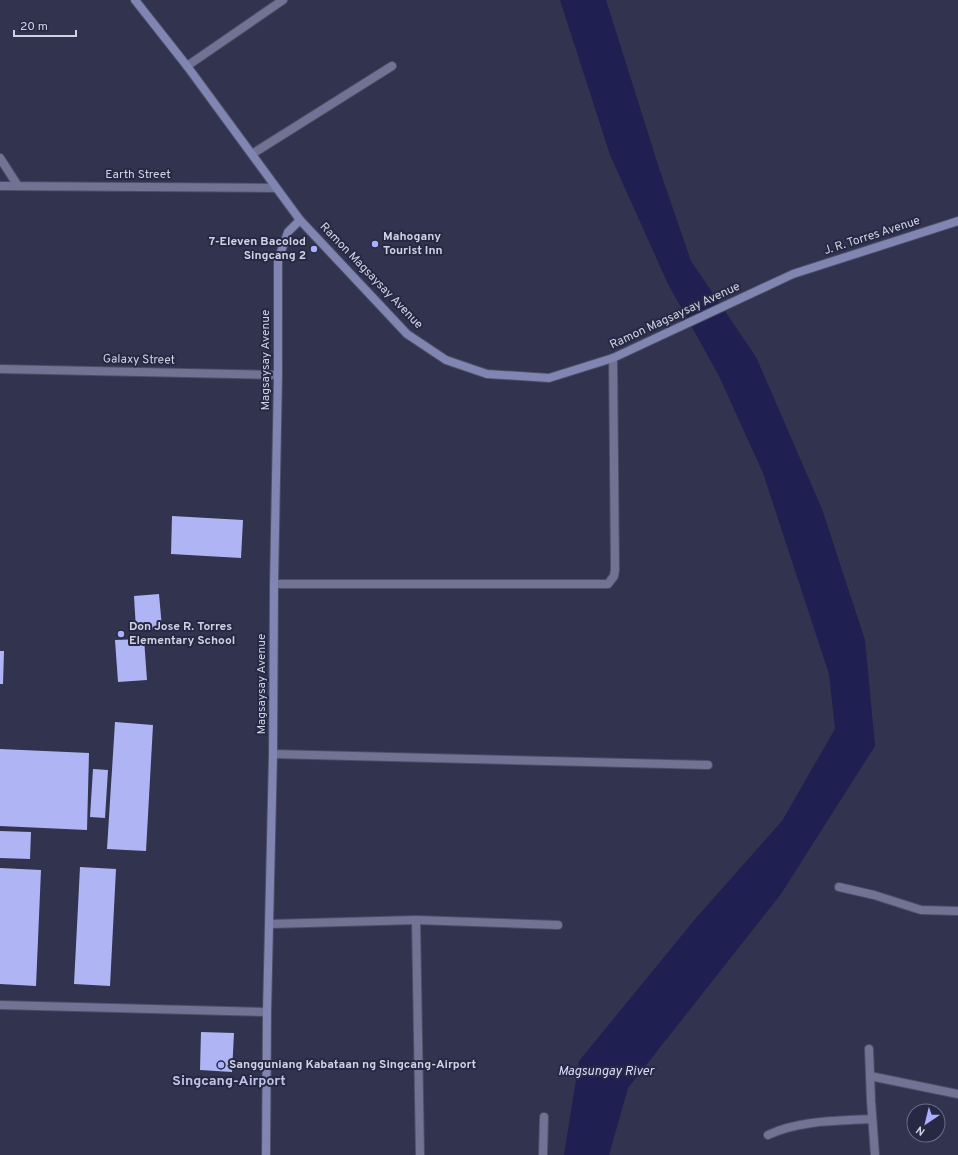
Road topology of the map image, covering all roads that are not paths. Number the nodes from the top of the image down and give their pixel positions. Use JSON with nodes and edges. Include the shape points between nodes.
{"nodes":[{"id":1,"x":135,"y":0,"type":"edge"},
{"id":2,"x":283,"y":0,"type":"edge"},
{"id":3,"x":187,"y":66,"type":"junction"},
{"id":4,"x":392,"y":66,"type":"dead end"},
{"id":5,"x":252,"y":154,"type":"junction"},
{"id":6,"x":0,"y":158,"type":"edge"},
{"id":7,"x":0,"y":186,"type":"edge"},
{"id":8,"x":18,"y":186,"type":"junction"},
{"id":9,"x":275,"y":188,"type":"junction"},
{"id":10,"x":300,"y":220,"type":"junction"},
{"id":11,"x":958,"y":221,"type":"edge"},
{"id":12,"x":793,"y":274,"type":"joint"},
{"id":13,"x":613,"y":358,"type":"junction"},
{"id":14,"x":0,"y":369,"type":"edge"},
{"id":15,"x":278,"y":375,"type":"junction"},
{"id":16,"x":274,"y":584,"type":"junction"},
{"id":17,"x":273,"y":754,"type":"junction"},
{"id":18,"x":708,"y":765,"type":"dead end"},
{"id":19,"x":838,"y":887,"type":"dead end"},
{"id":20,"x":958,"y":911,"type":"edge"},
{"id":21,"x":416,"y":920,"type":"junction"},
{"id":22,"x":270,"y":924,"type":"junction"},
{"id":23,"x":558,"y":925,"type":"dead end"},
{"id":24,"x":0,"y":1005,"type":"edge"},
{"id":25,"x":267,"y":1012,"type":"junction"},
{"id":26,"x":869,"y":1049,"type":"dead end"},
{"id":27,"x":870,"y":1076,"type":"junction"},
{"id":28,"x":958,"y":1094,"type":"edge"},
{"id":29,"x":544,"y":1117,"type":"dead end"},
{"id":30,"x":872,"y":1119,"type":"junction"},
{"id":31,"x":768,"y":1135,"type":"dead end"},
{"id":32,"x":266,"y":1155,"type":"edge"},
{"id":33,"x":420,"y":1155,"type":"edge"},
{"id":34,"x":544,"y":1155,"type":"edge"},
{"id":35,"x":875,"y":1155,"type":"edge"}],
"edges":[{"from":1,"to":3,"type":"street","name":"Ramon Magsaysay Avenue"},
{"from":2,"to":3,"type":"street"},
{"from":3,"to":5,"type":"street","name":"Ramon Magsaysay Avenue"},
{"from":4,"to":5,"type":"street"},
{"from":5,"to":9,"type":"street","name":"Ramon Magsaysay Avenue"},
{"from":6,"to":8,"type":"street"},
{"from":7,"to":8,"type":"street","name":"Earth Street"},
{"from":8,"to":9,"type":"street","name":"Earth Street"},
{"from":9,"to":10,"type":"street","name":"Ramon Magsaysay Avenue"},
{"from":10,"to":13,"type":"street","name":"Ramon Magsaysay Avenue","via":[[407,334],[446,360],[487,374],[549,378]]},
{"from":10,"to":15,"type":"street","name":"Magsaysay Avenue","via":[[288,232],[278,260]]},
{"from":11,"to":12,"type":"street","name":"J. R. Torres Avenue"},
{"from":12,"to":13,"type":"street","name":"Ramon Magsaysay Avenue"},
{"from":13,"to":16,"type":"street","via":[[615,570],[608,584]]},
{"from":14,"to":15,"type":"street","name":"Galaxy Street"},
{"from":15,"to":16,"type":"street","name":"Magsaysay Avenue"},
{"from":16,"to":17,"type":"street","name":"Magsaysay Avenue"},
{"from":17,"to":18,"type":"street"},
{"from":17,"to":22,"type":"street","name":"Magsaysay Avenue"},
{"from":19,"to":20,"type":"street","via":[[874,894],[921,910]]},
{"from":21,"to":22,"type":"street"},
{"from":21,"to":23,"type":"street"},
{"from":21,"to":33,"type":"street"},
{"from":22,"to":25,"type":"street","name":"Magsaysay Avenue"},
{"from":24,"to":25,"type":"street"},
{"from":25,"to":32,"type":"street","name":"Magsaysay Avenue"},
{"from":26,"to":27,"type":"street"},
{"from":27,"to":28,"type":"street"},
{"from":27,"to":30,"type":"street"},
{"from":29,"to":34,"type":"street"},
{"from":30,"to":31,"type":"street","via":[[798,1126]]},
{"from":30,"to":35,"type":"street"}]}
